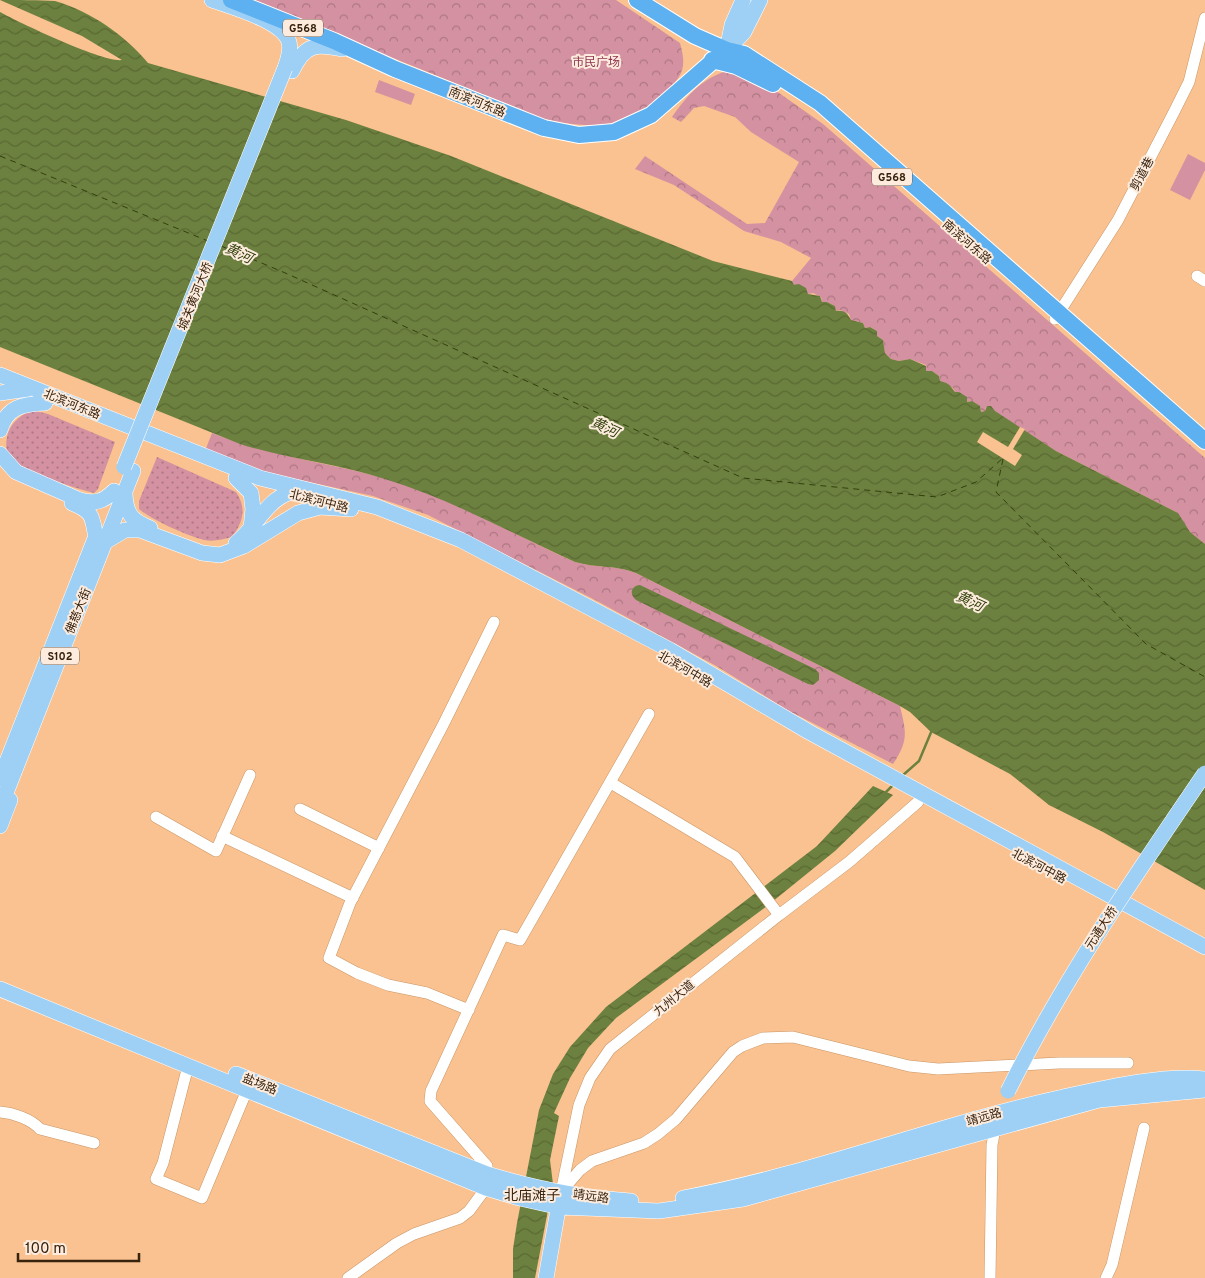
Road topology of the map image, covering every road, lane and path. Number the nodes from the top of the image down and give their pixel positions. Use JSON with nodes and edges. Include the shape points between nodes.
{"nodes":[{"id":1,"x":212,"y":0,"type":"edge"},
{"id":2,"x":231,"y":0,"type":"edge"},
{"id":3,"x":637,"y":0,"type":"edge"},
{"id":4,"x":743,"y":0,"type":"edge"},
{"id":5,"x":760,"y":0,"type":"edge"},
{"id":6,"x":1205,"y":18,"type":"edge"},
{"id":7,"x":727,"y":50,"type":"junction"},
{"id":8,"x":373,"y":59,"type":"junction"},
{"id":9,"x":712,"y":60,"type":"junction"},
{"id":10,"x":288,"y":70,"type":"junction"},
{"id":11,"x":1057,"y":317,"type":"junction"},
{"id":12,"x":0,"y":375,"type":"edge"},
{"id":13,"x":4,"y":389,"type":"edge"},
{"id":14,"x":41,"y":397,"type":"junction"},
{"id":15,"x":0,"y":430,"type":"edge"},
{"id":16,"x":142,"y":437,"type":"junction"},
{"id":17,"x":1205,"y":441,"type":"edge"},
{"id":18,"x":1205,"y":451,"type":"edge"},
{"id":19,"x":0,"y":454,"type":"edge"},
{"id":20,"x":0,"y":467,"type":"edge"},
{"id":21,"x":129,"y":469,"type":"joint"},
{"id":22,"x":236,"y":478,"type":"junction"},
{"id":23,"x":260,"y":478,"type":"junction"},
{"id":24,"x":119,"y":492,"type":"junction"},
{"id":25,"x":278,"y":493,"type":"junction"},
{"id":26,"x":318,"y":493,"type":"junction"},
{"id":27,"x":351,"y":509,"type":"junction"},
{"id":28,"x":254,"y":532,"type":"junction"},
{"id":29,"x":100,"y":540,"type":"junction"},
{"id":30,"x":70,"y":614,"type":"junction"},
{"id":31,"x":494,"y":622,"type":"dead end"},
{"id":32,"x":38,"y":696,"type":"junction"},
{"id":33,"x":650,"y":714,"type":"dead end"},
{"id":34,"x":0,"y":758,"type":"edge"},
{"id":35,"x":1205,"y":772,"type":"edge"},
{"id":36,"x":250,"y":775,"type":"dead end"},
{"id":37,"x":0,"y":779,"type":"edge"},
{"id":38,"x":885,"y":779,"type":"junction"},
{"id":39,"x":611,"y":783,"type":"junction"},
{"id":40,"x":920,"y":798,"type":"junction"},
{"id":41,"x":0,"y":808,"type":"edge"},
{"id":42,"x":300,"y":809,"type":"dead end"},
{"id":43,"x":156,"y":818,"type":"dead end"},
{"id":44,"x":0,"y":826,"type":"edge"},
{"id":45,"x":222,"y":836,"type":"junction"},
{"id":46,"x":380,"y":848,"type":"junction"},
{"id":47,"x":353,"y":898,"type":"junction"},
{"id":48,"x":776,"y":912,"type":"junction"},
{"id":49,"x":1162,"y":922,"type":"junction"},
{"id":50,"x":1205,"y":939,"type":"edge"},
{"id":51,"x":1205,"y":947,"type":"edge"},
{"id":52,"x":1205,"y":954,"type":"edge"},
{"id":53,"x":0,"y":980,"type":"edge"},
{"id":54,"x":0,"y":990,"type":"edge"},
{"id":55,"x":469,"y":1010,"type":"junction"},
{"id":56,"x":1128,"y":1063,"type":"dead end"},
{"id":57,"x":188,"y":1066,"type":"junction"},
{"id":58,"x":1205,"y":1079,"type":"edge"},
{"id":59,"x":247,"y":1090,"type":"junction"},
{"id":60,"x":1205,"y":1090,"type":"edge"},
{"id":61,"x":0,"y":1112,"type":"edge"},
{"id":62,"x":1001,"y":1112,"type":"junction"},
{"id":63,"x":1144,"y":1128,"type":"dead end"},
{"id":64,"x":995,"y":1129,"type":"junction"},
{"id":65,"x":94,"y":1143,"type":"dead end"},
{"id":66,"x":486,"y":1181,"type":"junction"},
{"id":67,"x":561,"y":1199,"type":"junction"},
{"id":68,"x":348,"y":1278,"type":"edge"},
{"id":69,"x":546,"y":1278,"type":"edge"},
{"id":70,"x":554,"y":1278,"type":"edge"},
{"id":71,"x":990,"y":1278,"type":"edge"},
{"id":72,"x":1106,"y":1278,"type":"edge"}],
"edges":[{"from":1,"to":10,"type":"main road","via":[[273,24],[285,34],[290,51]]},
{"from":2,"to":8,"type":"highway","name":"南滨河东路","number":"G568"},
{"from":3,"to":7,"type":"highway","name":"南滨河东路","number":"G568","via":[[695,36]]},
{"from":4,"to":7,"type":"main road","via":[[732,25]]},
{"from":5,"to":7,"type":"main road","via":[[744,32]]},
{"from":6,"to":11,"type":"street","name":"剪道巷","via":[[1189,82],[1118,220]]},
{"from":7,"to":9,"type":"highway","name":"南滨河东路","number":"G568"},
{"from":7,"to":11,"type":"highway","name":"南滨河东路","number":"G568","via":[[744,54],[820,103]]},
{"from":8,"to":9,"type":"highway","name":"南滨河东路","number":"G568","via":[[544,128],[579,135],[614,132],[651,115]]},
{"from":8,"to":10,"type":"main road","via":[[342,48],[317,46],[309,48]]},
{"from":9,"to":11,"type":"highway","name":"南滨河东路","number":"G568","via":[[755,74],[809,106]]},
{"from":10,"to":21,"type":"main road","name":"城关黄河大桥"},
{"from":11,"to":17,"type":"highway","name":"南滨河东路","number":"G568"},
{"from":11,"to":18,"type":"highway","name":"南滨河东路","number":"G568"},
{"from":12,"to":14,"type":"main road","name":"北滨河东路"},
{"from":13,"to":14,"type":"main road","via":[[21,388]]},
{"from":14,"to":15,"type":"main road","via":[[8,413]]},
{"from":14,"to":16,"type":"main road","name":"北滨河东路"},
{"from":16,"to":22,"type":"main road","name":"北滨河中路"},
{"from":16,"to":23,"type":"main road","name":"北滨河中路"},
{"from":19,"to":24,"type":"main road","via":[[16,472],[80,500],[101,501]]},
{"from":20,"to":29,"type":"main road","via":[[25,484],[85,509],[94,518]]},
{"from":21,"to":24,"type":"main road","name":"佛慈大街","number":"S102"},
{"from":22,"to":25,"type":"main road","name":"北滨河中路"},
{"from":22,"to":28,"type":"main road","via":[[252,493]]},
{"from":23,"to":25,"type":"main road"},
{"from":23,"to":26,"type":"main road","name":"北滨河中路"},
{"from":24,"to":28,"type":"main road","via":[[128,515],[135,522],[198,547],[217,550]]},
{"from":24,"to":29,"type":"main road","name":"佛慈大街","number":"S102"},
{"from":25,"to":26,"type":"main road","via":[[304,490]]},
{"from":25,"to":27,"type":"main road","name":"北滨河中路"},
{"from":25,"to":28,"type":"main road"},
{"from":26,"to":38,"type":"main road","name":"北滨河中路","via":[[392,512],[501,559],[670,650]]},
{"from":27,"to":28,"type":"main road","via":[[310,509]]},
{"from":27,"to":38,"type":"main road","name":"北滨河中路","via":[[403,525],[497,566]]},
{"from":28,"to":29,"type":"main road","via":[[244,546],[220,555],[202,553],[140,530],[125,530]]},
{"from":29,"to":30,"type":"main road","name":"佛慈大街","number":"S102"},
{"from":30,"to":32,"type":"main road","name":"佛慈大街","number":"S102"},
{"from":30,"to":34,"type":"main road","via":[[51,635]]},
{"from":30,"to":44,"type":"main road","via":[[70,645]]},
{"from":31,"to":46,"type":"street"},
{"from":32,"to":37,"type":"main road","name":"佛慈大街","number":"S102"},
{"from":32,"to":41,"type":"main road","name":"佛慈大街","number":"S102"},
{"from":33,"to":39,"type":"street"},
{"from":35,"to":62,"type":"main road","name":"元通大桥","bridge":true,"via":[[1091,942],[1029,1049]]},
{"from":36,"to":45,"type":"street"},
{"from":38,"to":40,"type":"main road","name":"北滨河中路"},
{"from":39,"to":48,"type":"street","via":[[735,856]]},
{"from":39,"to":55,"type":"street","via":[[520,940],[503,935]]},
{"from":40,"to":48,"type":"street","name":"九州大道","via":[[849,862]]},
{"from":40,"to":49,"type":"main road","name":"北滨河中路"},
{"from":40,"to":52,"type":"main road","name":"北滨河中路"},
{"from":42,"to":46,"type":"street"},
{"from":43,"to":45,"type":"street","via":[[216,851]]},
{"from":45,"to":47,"type":"street"},
{"from":46,"to":47,"type":"street"},
{"from":47,"to":55,"type":"street","via":[[328,958],[380,982],[426,993]]},
{"from":48,"to":67,"type":"street","name":"九州大道","via":[[610,1049],[590,1078],[579,1105]]},
{"from":49,"to":50,"type":"main road"},
{"from":49,"to":51,"type":"main road"},
{"from":53,"to":66,"type":"main road","name":"盐场路"},
{"from":54,"to":57,"type":"main road","name":"盐场路"},
{"from":55,"to":66,"type":"street","via":[[431,1091],[430,1101],[487,1166]]},
{"from":56,"to":67,"type":"street","name":"靖远路","via":[[938,1069],[909,1066],[792,1037],[754,1040],[733,1052],[676,1119],[658,1134],[644,1143],[592,1161],[580,1170]]},
{"from":57,"to":59,"type":"main road","name":"盐场路"},
{"from":57,"to":59,"type":"street","via":[[156,1179],[202,1198]]},
{"from":58,"to":62,"type":"main road","name":"靖远路","via":[[1133,1083]]},
{"from":59,"to":66,"type":"main road","name":"盐场路"},
{"from":60,"to":64,"type":"main road","name":"靖远路","via":[[1099,1100]]},
{"from":61,"to":65,"type":"street","via":[[9,1112],[40,1129]]},
{"from":62,"to":64,"type":"main road","name":"元通大桥"},
{"from":62,"to":67,"type":"main road","name":"靖远路","via":[[730,1189],[659,1202]]},
{"from":63,"to":72,"type":"street","via":[[1112,1265]]},
{"from":64,"to":67,"type":"main road","name":"靖远路","via":[[743,1199],[659,1211]]},
{"from":64,"to":71,"type":"street"},
{"from":66,"to":67,"type":"main road","name":"盐场路","via":[[520,1192]]},
{"from":66,"to":68,"type":"street","via":[[469,1211],[460,1218],[397,1243]]},
{"from":67,"to":69,"type":"main road","name":"九州大道"},
{"from":67,"to":70,"type":"main road"}]}
